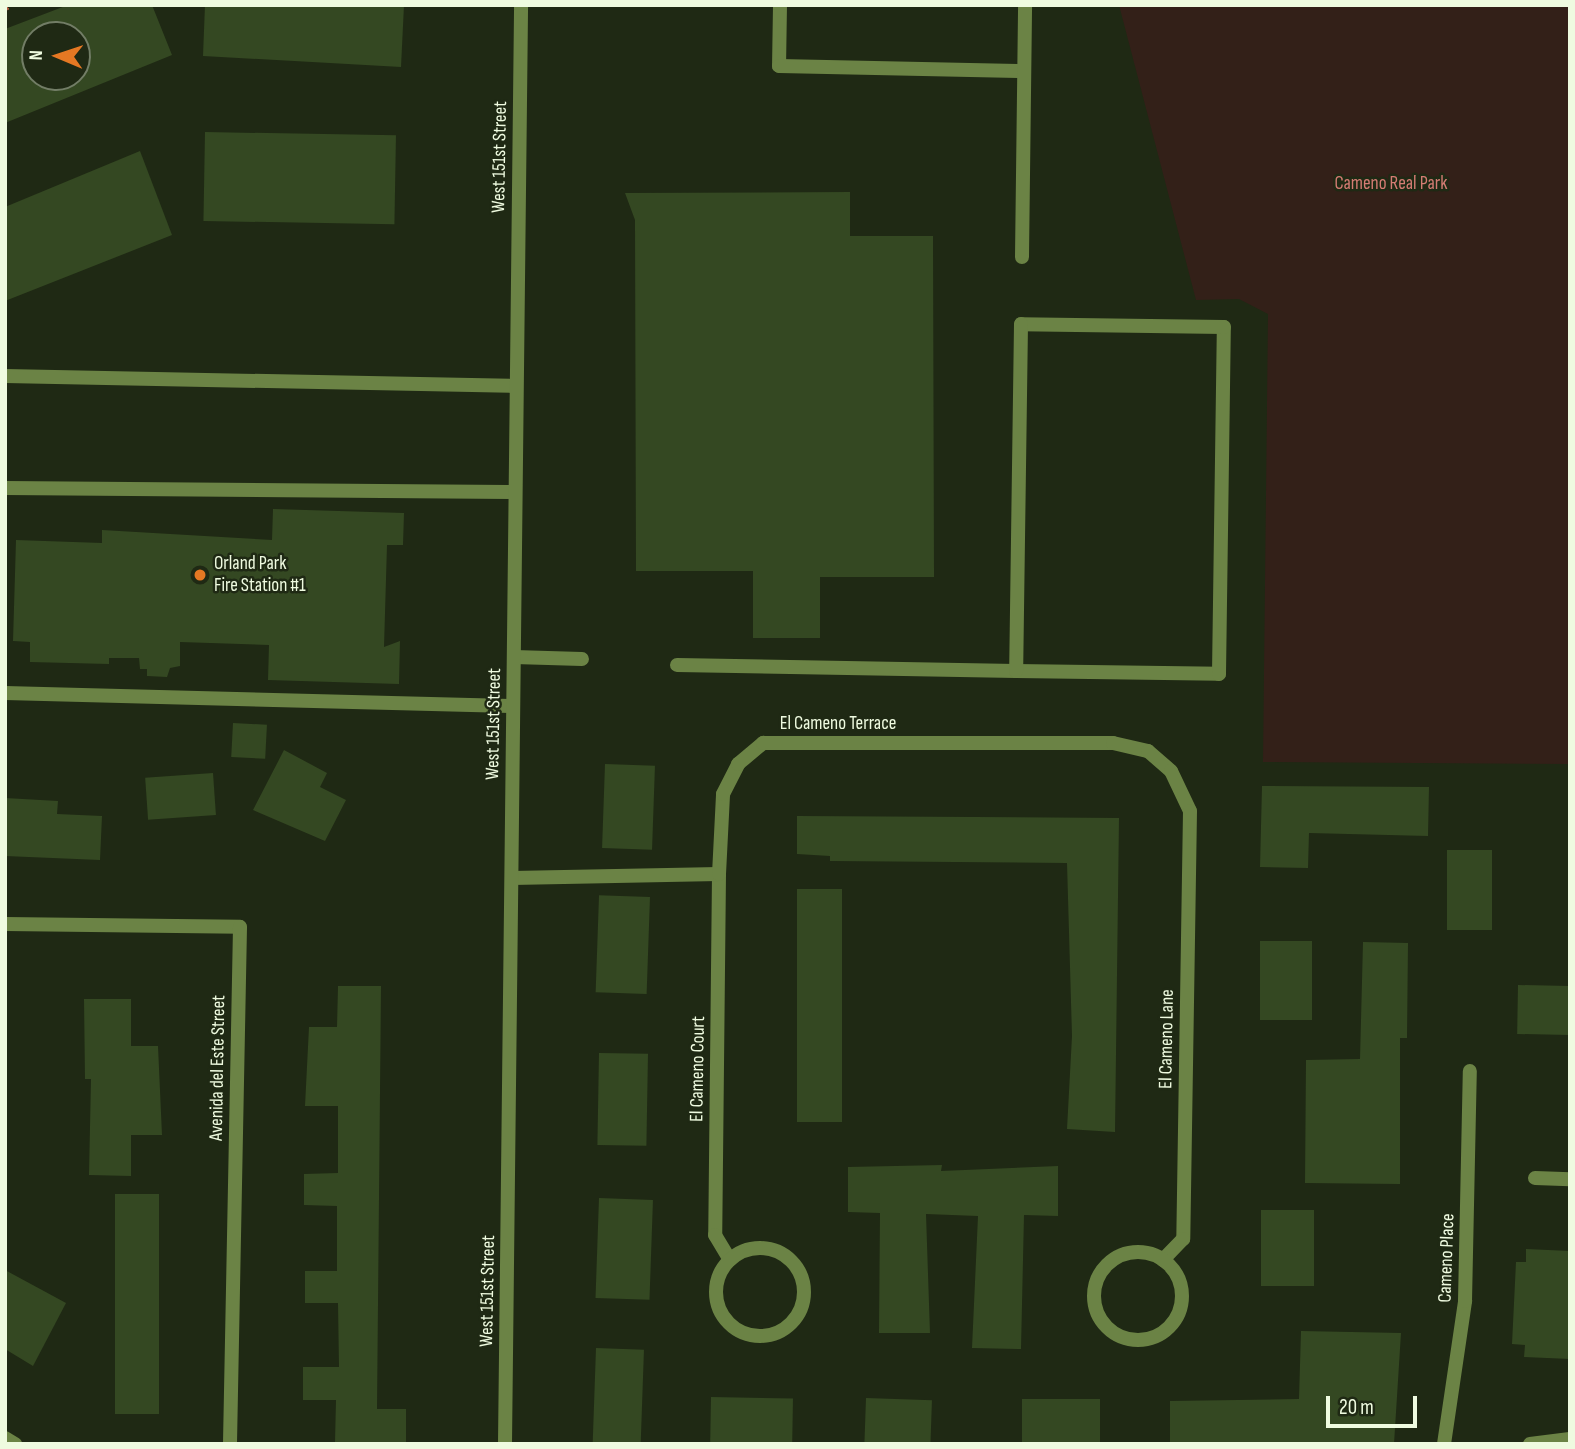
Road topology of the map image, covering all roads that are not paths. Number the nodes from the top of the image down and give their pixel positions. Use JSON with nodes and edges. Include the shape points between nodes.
{"nodes":[{"id":1,"x":521,"y":5,"type":"edge"},
{"id":2,"x":780,"y":5,"type":"edge"},
{"id":3,"x":1025,"y":5,"type":"edge"},
{"id":4,"x":1024,"y":71,"type":"junction"},
{"id":5,"x":1022,"y":257,"type":"dead end"},
{"id":6,"x":5,"y":376,"type":"edge"},
{"id":7,"x":516,"y":386,"type":"junction"},
{"id":8,"x":5,"y":488,"type":"edge"},
{"id":9,"x":515,"y":492,"type":"junction"},
{"id":10,"x":514,"y":657,"type":"junction"},
{"id":11,"x":582,"y":659,"type":"dead end"},
{"id":12,"x":677,"y":665,"type":"dead end"},
{"id":13,"x":1016,"y":671,"type":"junction"},
{"id":14,"x":5,"y":693,"type":"edge"},
{"id":15,"x":513,"y":706,"type":"junction"},
{"id":16,"x":1189,"y":811,"type":"joint"},
{"id":17,"x":719,"y":874,"type":"junction"},
{"id":18,"x":512,"y":878,"type":"junction"},
{"id":19,"x":5,"y":924,"type":"edge"},
{"id":20,"x":1471,"y":1071,"type":"dead end"},
{"id":21,"x":1535,"y":1178,"type":"dead end"},
{"id":22,"x":1570,"y":1179,"type":"edge"},
{"id":23,"x":730,"y":1260,"type":"junction"},
{"id":24,"x":1163,"y":1260,"type":"junction"},
{"id":25,"x":5,"y":1438,"type":"edge"},
{"id":26,"x":1570,"y":1439,"type":"edge"},
{"id":27,"x":15,"y":1444,"type":"edge"},
{"id":28,"x":230,"y":1444,"type":"edge"},
{"id":29,"x":505,"y":1444,"type":"edge"},
{"id":30,"x":1444,"y":1444,"type":"edge"},
{"id":31,"x":1530,"y":1444,"type":"edge"}],
"edges":[{"from":1,"to":7,"type":"street","name":"West 151st Street"},
{"from":2,"to":4,"type":"street","via":[[779,66]]},
{"from":3,"to":4,"type":"street"},
{"from":4,"to":5,"type":"street"},
{"from":6,"to":7,"type":"street"},
{"from":7,"to":9,"type":"street","name":"West 151st Street"},
{"from":8,"to":9,"type":"street"},
{"from":9,"to":10,"type":"street","name":"West 151st Street"},
{"from":10,"to":11,"type":"street"},
{"from":10,"to":15,"type":"street","name":"West 151st Street"},
{"from":12,"to":13,"type":"street"},
{"from":13,"to":13,"type":"street","via":[[1219,674],[1224,327],[1021,324]]},
{"from":14,"to":15,"type":"street"},
{"from":15,"to":18,"type":"street","name":"West 151st Street"},
{"from":16,"to":17,"type":"street","name":"El Cameno Terrace","via":[[1182,787],[1156,757],[1113,743],[763,743],[738,764],[723,794]]},
{"from":16,"to":24,"type":"street","name":"El Cameno Lane","via":[[1183,1239]]},
{"from":17,"to":18,"type":"street"},
{"from":17,"to":23,"type":"street","name":"El Cameno Court","via":[[715,1235]]},
{"from":18,"to":29,"type":"street","name":"West 151st Street"},
{"from":19,"to":28,"type":"street","name":"Avenida del Este Street","via":[[240,927]]},
{"from":20,"to":30,"type":"street","name":"Cameno Place","via":[[1465,1301]]},
{"from":21,"to":22,"type":"street"},
{"from":23,"to":23,"type":"street","via":[[721,1272],[717,1300],[730,1325],[742,1333],[770,1335],[795,1320],[804,1292],[795,1265],[770,1249],[742,1252]]},
{"from":24,"to":24,"type":"street","via":[[1134,1252],[1107,1265],[1094,1292],[1101,1322],[1112,1332],[1139,1340],[1152,1338],[1174,1322],[1180,1309],[1180,1282]]},
{"from":25,"to":27,"type":"street"},
{"from":26,"to":31,"type":"street"}]}
